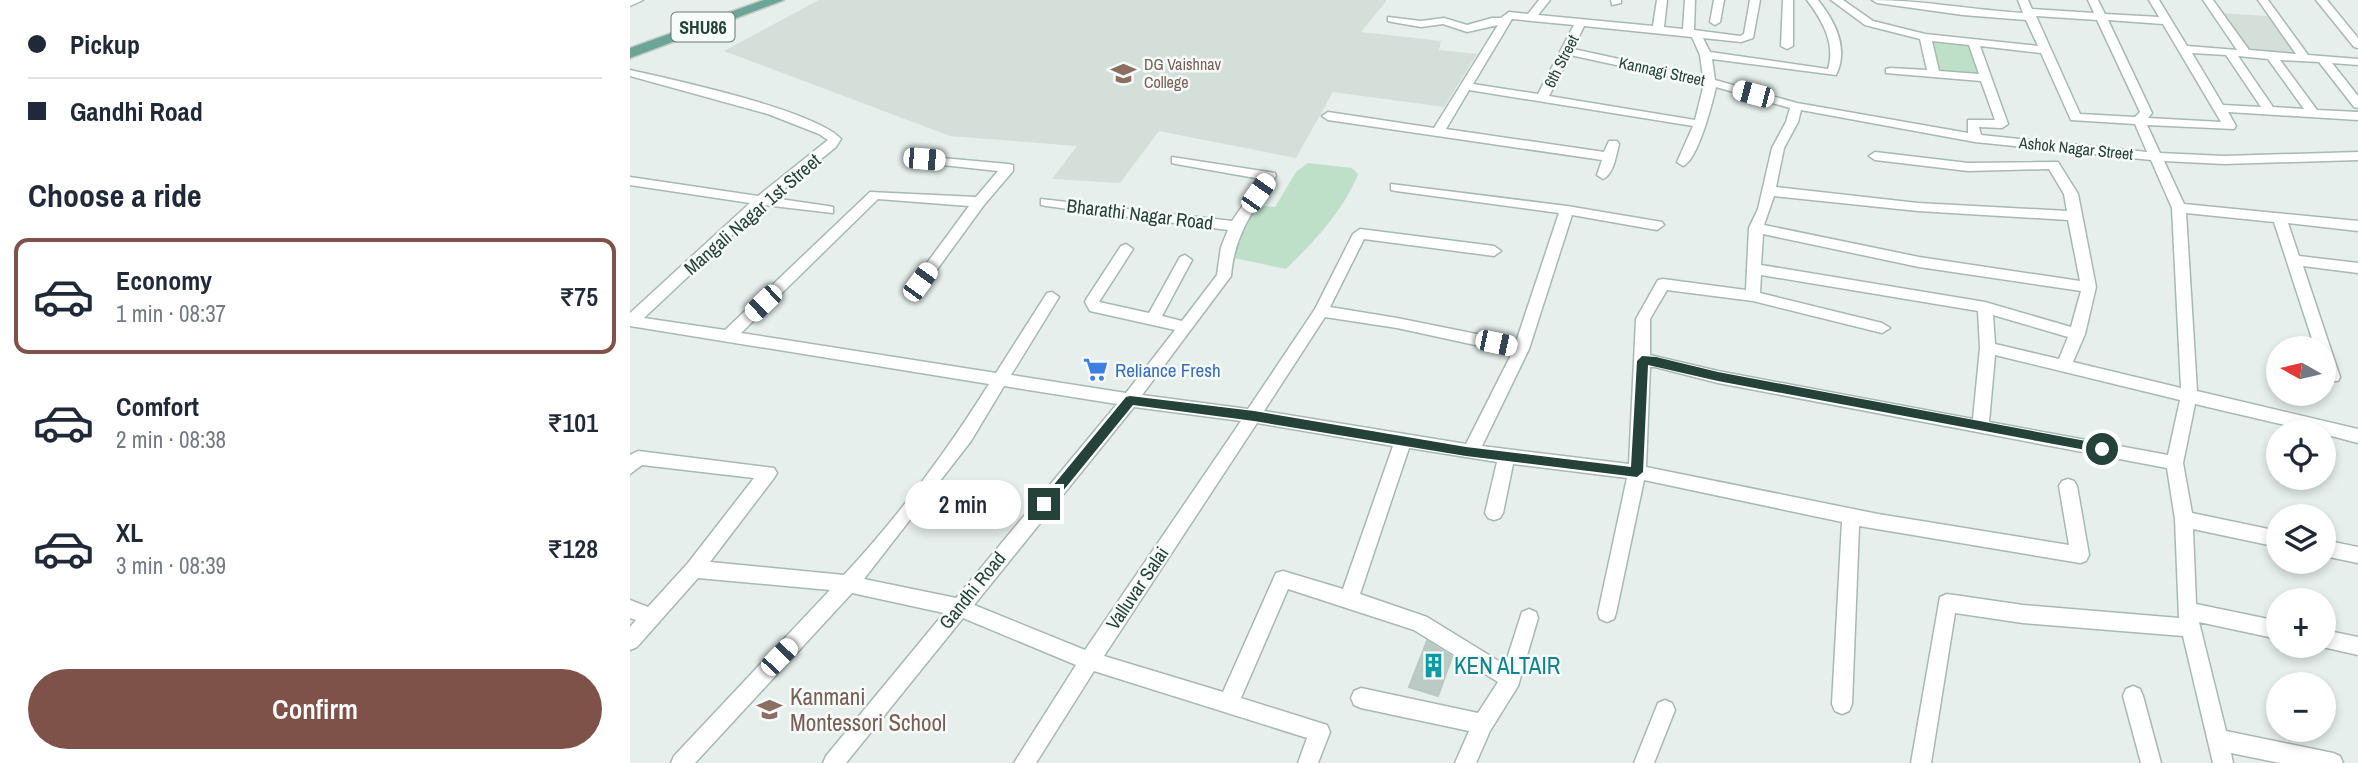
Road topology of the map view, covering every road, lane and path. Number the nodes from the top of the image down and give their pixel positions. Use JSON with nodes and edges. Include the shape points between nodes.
{"nodes":[{"id":1,"x":638,"y":0,"type":"edge"},
{"id":2,"x":747,"y":0,"type":"edge"},
{"id":3,"x":776,"y":0,"type":"edge"},
{"id":4,"x":1545,"y":0,"type":"edge"},
{"id":5,"x":1662,"y":0,"type":"edge"},
{"id":6,"x":1690,"y":0,"type":"edge"},
{"id":7,"x":1719,"y":0,"type":"edge"},
{"id":8,"x":1755,"y":0,"type":"edge"},
{"id":9,"x":1788,"y":0,"type":"edge"},
{"id":10,"x":1812,"y":0,"type":"edge"},
{"id":11,"x":1836,"y":0,"type":"edge"},
{"id":12,"x":1877,"y":0,"type":"edge"},
{"id":13,"x":2023,"y":0,"type":"edge"},
{"id":14,"x":2093,"y":0,"type":"edge"},
{"id":15,"x":2154,"y":0,"type":"edge"},
{"id":16,"x":2208,"y":0,"type":"edge"},
{"id":17,"x":2263,"y":0,"type":"edge"},
{"id":18,"x":2321,"y":0,"type":"edge"},
{"id":19,"x":630,"y":3,"type":"edge"},
{"id":20,"x":2030,"y":14,"type":"junction"},
{"id":21,"x":2102,"y":16,"type":"junction"},
{"id":22,"x":1530,"y":18,"type":"junction"},
{"id":23,"x":1392,"y":19,"type":"dead end"},
{"id":24,"x":2167,"y":21,"type":"junction"},
{"id":25,"x":1505,"y":22,"type":"junction"},
{"id":26,"x":1715,"y":22,"type":"dead end"},
{"id":27,"x":1580,"y":24,"type":"junction"},
{"id":28,"x":1658,"y":30,"type":"junction"},
{"id":29,"x":1692,"y":33,"type":"junction"},
{"id":30,"x":1925,"y":37,"type":"junction"},
{"id":31,"x":630,"y":39,"type":"edge"},
{"id":32,"x":1974,"y":44,"type":"junction"},
{"id":33,"x":2358,"y":45,"type":"edge"},
{"id":34,"x":1787,"y":46,"type":"dead end"},
{"id":35,"x":2185,"y":49,"type":"junction"},
{"id":36,"x":2043,"y":50,"type":"junction"},
{"id":37,"x":1567,"y":51,"type":"junction"},
{"id":38,"x":630,"y":53,"type":"edge"},
{"id":39,"x":2230,"y":53,"type":"junction"},
{"id":40,"x":2245,"y":54,"type":"junction"},
{"id":41,"x":1706,"y":55,"type":"junction"},
{"id":42,"x":2271,"y":55,"type":"junction"},
{"id":43,"x":2304,"y":57,"type":"junction"},
{"id":44,"x":2323,"y":60,"type":"junction"},
{"id":45,"x":2358,"y":62,"type":"edge"},
{"id":46,"x":1890,"y":71,"type":"dead end"},
{"id":47,"x":630,"y":73,"type":"edge"},
{"id":48,"x":1934,"y":74,"type":"junction"},
{"id":49,"x":1987,"y":78,"type":"junction"},
{"id":50,"x":1710,"y":82,"type":"junction"},
{"id":51,"x":1466,"y":86,"type":"junction"},
{"id":52,"x":1542,"y":97,"type":"junction"},
{"id":53,"x":2358,"y":104,"type":"edge"},
{"id":54,"x":1796,"y":106,"type":"junction"},
{"id":55,"x":2221,"y":108,"type":"junction"},
{"id":56,"x":2269,"y":110,"type":"junction"},
{"id":57,"x":2312,"y":112,"type":"junction"},
{"id":58,"x":1328,"y":116,"type":"dead end"},
{"id":59,"x":2358,"y":116,"type":"edge"},
{"id":60,"x":2139,"y":120,"type":"junction"},
{"id":61,"x":1700,"y":124,"type":"junction"},
{"id":62,"x":1439,"y":130,"type":"junction"},
{"id":63,"x":1975,"y":138,"type":"junction"},
{"id":64,"x":1875,"y":156,"type":"dead end"},
{"id":65,"x":2358,"y":156,"type":"edge"},
{"id":66,"x":2157,"y":158,"type":"junction"},
{"id":67,"x":924,"y":159,"type":"dead end"},
{"id":68,"x":1176,"y":160,"type":"dead end"},
{"id":69,"x":1683,"y":162,"type":"dead end"},
{"id":70,"x":1603,"y":175,"type":"dead end"},
{"id":71,"x":630,"y":181,"type":"edge"},
{"id":72,"x":1396,"y":187,"type":"dead end"},
{"id":73,"x":1770,"y":191,"type":"junction"},
{"id":74,"x":760,"y":201,"type":"junction"},
{"id":75,"x":979,"y":202,"type":"junction"},
{"id":76,"x":1046,"y":202,"type":"dead end"},
{"id":77,"x":2179,"y":208,"type":"junction"},
{"id":78,"x":828,"y":210,"type":"dead end"},
{"id":79,"x":1567,"y":210,"type":"junction"},
{"id":80,"x":2074,"y":216,"type":"junction"},
{"id":81,"x":2280,"y":220,"type":"junction"},
{"id":82,"x":1657,"y":225,"type":"dead end"},
{"id":83,"x":1234,"y":226,"type":"junction"},
{"id":84,"x":2358,"y":226,"type":"edge"},
{"id":85,"x":1756,"y":228,"type":"junction"},
{"id":86,"x":1126,"y":249,"type":"dead end"},
{"id":87,"x":1494,"y":251,"type":"dead end"},
{"id":88,"x":1185,"y":260,"type":"dead end"},
{"id":89,"x":2294,"y":260,"type":"junction"},
{"id":90,"x":2358,"y":268,"type":"edge"},
{"id":91,"x":1754,"y":269,"type":"junction"},
{"id":92,"x":920,"y":282,"type":"dead end"},
{"id":93,"x":2089,"y":287,"type":"junction"},
{"id":94,"x":1753,"y":296,"type":"junction"},
{"id":95,"x":1052,"y":297,"type":"dead end"},
{"id":96,"x":1985,"y":307,"type":"junction"},
{"id":97,"x":1321,"y":311,"type":"junction"},
{"id":98,"x":1153,"y":318,"type":"junction"},
{"id":99,"x":631,"y":321,"type":"edge"},
{"id":100,"x":1186,"y":327,"type":"junction"},
{"id":101,"x":1882,"y":328,"type":"dead end"},
{"id":102,"x":2077,"y":334,"type":"junction"},
{"id":103,"x":2318,"y":336,"type":"edge"},
{"id":104,"x":727,"y":338,"type":"junction"},
{"id":105,"x":1988,"y":348,"type":"junction"},
{"id":106,"x":1521,"y":349,"type":"junction"},
{"id":107,"x":1642,"y":361,"type":"junction"},
{"id":108,"x":2065,"y":364,"type":"junction"},
{"id":109,"x":998,"y":379,"type":"junction"},
{"id":110,"x":2189,"y":395,"type":"junction"},
{"id":111,"x":1130,"y":400,"type":"junction"},
{"id":112,"x":1254,"y":416,"type":"junction"},
{"id":113,"x":1981,"y":425,"type":"junction"},
{"id":114,"x":2358,"y":436,"type":"edge"},
{"id":115,"x":1403,"y":442,"type":"junction"},
{"id":116,"x":1471,"y":452,"type":"junction"},
{"id":117,"x":1506,"y":457,"type":"junction"},
{"id":118,"x":2175,"y":463,"type":"junction"},
{"id":119,"x":630,"y":467,"type":"edge"},
{"id":120,"x":1637,"y":472,"type":"junction"},
{"id":121,"x":2068,"y":486,"type":"dead end"},
{"id":122,"x":1494,"y":513,"type":"dead end"},
{"id":123,"x":1851,"y":517,"type":"junction"},
{"id":124,"x":2184,"y":519,"type":"junction"},
{"id":125,"x":2266,"y":536,"type":"edge"},
{"id":126,"x":2336,"y":550,"type":"edge"},
{"id":127,"x":2358,"y":555,"type":"edge"},
{"id":128,"x":694,"y":569,"type":"junction"},
{"id":129,"x":849,"y":584,"type":"junction"},
{"id":130,"x":1349,"y":598,"type":"junction"},
{"id":131,"x":958,"y":607,"type":"junction"},
{"id":132,"x":630,"y":609,"type":"edge"},
{"id":133,"x":1607,"y":613,"type":"dead end"},
{"id":134,"x":651,"y":617,"type":"junction"},
{"id":135,"x":1529,"y":618,"type":"dead end"},
{"id":136,"x":2189,"y":619,"type":"junction"},
{"id":137,"x":2266,"y":629,"type":"edge"},
{"id":138,"x":630,"y":641,"type":"edge"},
{"id":139,"x":2336,"y":641,"type":"edge"},
{"id":140,"x":2358,"y":646,"type":"edge"},
{"id":141,"x":1087,"y":660,"type":"junction"},
{"id":142,"x":1511,"y":679,"type":"junction"},
{"id":143,"x":2133,"y":696,"type":"dead end"},
{"id":144,"x":1361,"y":698,"type":"dead end"},
{"id":145,"x":1228,"y":703,"type":"junction"},
{"id":146,"x":1842,"y":704,"type":"dead end"},
{"id":147,"x":1665,"y":710,"type":"dead end"},
{"id":148,"x":1483,"y":724,"type":"junction"},
{"id":149,"x":2217,"y":740,"type":"junction"},
{"id":150,"x":681,"y":763,"type":"edge"},
{"id":151,"x":832,"y":763,"type":"edge"},
{"id":152,"x":1024,"y":763,"type":"edge"},
{"id":153,"x":1308,"y":763,"type":"edge"},
{"id":154,"x":1465,"y":763,"type":"edge"},
{"id":155,"x":1644,"y":763,"type":"edge"},
{"id":156,"x":1921,"y":763,"type":"edge"},
{"id":157,"x":2151,"y":763,"type":"edge"},
{"id":158,"x":2223,"y":763,"type":"edge"},
{"id":159,"x":2333,"y":763,"type":"edge"}],
"edges":[{"from":1,"to":19,"type":"street"},
{"from":2,"to":31,"type":"main road","number":"SHU86"},
{"from":3,"to":38,"type":"main road","number":"SHU86"},
{"from":4,"to":22,"type":"street"},
{"from":5,"to":28,"type":"street"},
{"from":6,"to":29,"type":"street"},
{"from":7,"to":26,"type":"street"},
{"from":8,"to":29,"type":"street","via":[[1749,36]]},
{"from":9,"to":34,"type":"street"},
{"from":10,"to":41,"type":"street","via":[[1826,16],[1832,36],[1837,56],[1832,73]]},
{"from":11,"to":30,"type":"street","via":[[1869,23]]},
{"from":12,"to":20,"type":"street"},
{"from":13,"to":20,"type":"street"},
{"from":14,"to":21,"type":"street"},
{"from":15,"to":24,"type":"street"},
{"from":16,"to":40,"type":"street"},
{"from":17,"to":43,"type":"street"},
{"from":18,"to":33,"type":"street"},
{"from":20,"to":21,"type":"street"},
{"from":20,"to":36,"type":"street"},
{"from":21,"to":24,"type":"street"},
{"from":21,"to":60,"type":"street","via":[[2146,113]]},
{"from":22,"to":25,"type":"street","via":[[1509,15]]},
{"from":22,"to":27,"type":"street"},
{"from":23,"to":25,"type":"street","via":[[1421,24],[1444,21],[1467,29]]},
{"from":24,"to":35,"type":"street"},
{"from":25,"to":51,"type":"street"},
{"from":27,"to":28,"type":"street"},
{"from":27,"to":37,"type":"street","name":"6th Street"},
{"from":28,"to":29,"type":"street"},
{"from":29,"to":41,"type":"street"},
{"from":30,"to":32,"type":"street"},
{"from":30,"to":48,"type":"street"},
{"from":32,"to":36,"type":"street"},
{"from":32,"to":49,"type":"street"},
{"from":35,"to":39,"type":"street"},
{"from":35,"to":55,"type":"street"},
{"from":36,"to":60,"type":"street","via":[[2075,117]]},
{"from":37,"to":50,"type":"street","name":"Kannagi Street"},
{"from":37,"to":52,"type":"street","name":"6th Street"},
{"from":39,"to":40,"type":"street"},
{"from":39,"to":56,"type":"street"},
{"from":40,"to":42,"type":"street"},
{"from":41,"to":50,"type":"street"},
{"from":42,"to":43,"type":"street"},
{"from":42,"to":57,"type":"street"},
{"from":43,"to":44,"type":"street"},
{"from":44,"to":45,"type":"street"},
{"from":44,"to":53,"type":"street"},
{"from":46,"to":48,"type":"street"},
{"from":47,"to":74,"type":"street","name":"Mangali Nagar 1st Street","via":[[747,104],[834,135],[832,144]]},
{"from":48,"to":49,"type":"street"},
{"from":49,"to":63,"type":"street","via":[[2002,124],[1972,122]]},
{"from":50,"to":54,"type":"street","name":"Kannagi Street"},
{"from":50,"to":61,"type":"street"},
{"from":51,"to":52,"type":"street"},
{"from":51,"to":62,"type":"street"},
{"from":52,"to":61,"type":"street"},
{"from":54,"to":63,"type":"street","name":"Ashok Nagar Street"},
{"from":54,"to":73,"type":"street","via":[[1779,148]]},
{"from":55,"to":56,"type":"street"},
{"from":55,"to":60,"type":"street","via":[[2230,126]]},
{"from":56,"to":57,"type":"street"},
{"from":57,"to":59,"type":"street"},
{"from":58,"to":62,"type":"street"},
{"from":60,"to":66,"type":"street"},
{"from":61,"to":69,"type":"street"},
{"from":62,"to":70,"type":"street","via":[[1612,151]]},
{"from":63,"to":66,"type":"street","name":"Ashok Nagar Street"},
{"from":64,"to":80,"type":"street","via":[[1968,167],[2053,166],[2071,194]]},
{"from":65,"to":66,"type":"street","name":"Ashok Nagar Street"},
{"from":66,"to":77,"type":"street"},
{"from":67,"to":75,"type":"street","via":[[1007,166]]},
{"from":68,"to":83,"type":"street","name":"Gandhi Road","via":[[1270,176]]},
{"from":71,"to":74,"type":"street"},
{"from":72,"to":79,"type":"street"},
{"from":73,"to":80,"type":"street","via":[[1918,207]]},
{"from":73,"to":85,"type":"street"},
{"from":74,"to":78,"type":"street"},
{"from":74,"to":99,"type":"street","name":"Mangali Nagar 1st Street"},
{"from":75,"to":92,"type":"street"},
{"from":75,"to":104,"type":"street","via":[[874,195]]},
{"from":76,"to":83,"type":"street","name":"Bharathi Nagar Road"},
{"from":77,"to":81,"type":"street"},
{"from":77,"to":110,"type":"street"},
{"from":79,"to":82,"type":"street"},
{"from":79,"to":106,"type":"street"},
{"from":80,"to":93,"type":"street"},
{"from":81,"to":84,"type":"street"},
{"from":81,"to":89,"type":"street"},
{"from":83,"to":100,"type":"street","name":"Gandhi Road","via":[[1224,257],[1224,276]]},
{"from":85,"to":91,"type":"street"},
{"from":85,"to":93,"type":"street","via":[[1919,262]]},
{"from":86,"to":98,"type":"street","via":[[1092,302],[1095,307]]},
{"from":87,"to":97,"type":"street","name":"Valluvar Salai","via":[[1360,234]]},
{"from":88,"to":98,"type":"street"},
{"from":89,"to":90,"type":"street"},
{"from":89,"to":103,"type":"street"},
{"from":91,"to":94,"type":"street"},
{"from":91,"to":96,"type":"street"},
{"from":93,"to":102,"type":"street"},
{"from":94,"to":101,"type":"street"},
{"from":94,"to":107,"type":"street","via":[[1663,284],[1643,319]]},
{"from":95,"to":109,"type":"street"},
{"from":96,"to":102,"type":"street"},
{"from":96,"to":105,"type":"street"},
{"from":97,"to":106,"type":"street"},
{"from":97,"to":112,"type":"street","name":"Valluvar Salai"},
{"from":98,"to":100,"type":"street"},
{"from":99,"to":104,"type":"street"},
{"from":100,"to":111,"type":"street","name":"Gandhi Road"},
{"from":102,"to":108,"type":"street"},
{"from":104,"to":109,"type":"street"},
{"from":105,"to":108,"type":"street"},
{"from":105,"to":113,"type":"street"},
{"from":106,"to":116,"type":"street"},
{"from":107,"to":113,"type":"street"},
{"from":107,"to":120,"type":"street"},
{"from":108,"to":110,"type":"street"},
{"from":109,"to":111,"type":"street"},
{"from":109,"to":129,"type":"street","via":[[965,436]]},
{"from":110,"to":114,"type":"street"},
{"from":110,"to":118,"type":"street"},
{"from":111,"to":112,"type":"street"},
{"from":111,"to":131,"type":"street","name":"Gandhi Road"},
{"from":112,"to":115,"type":"street"},
{"from":112,"to":141,"type":"street","name":"Valluvar Salai"},
{"from":113,"to":118,"type":"street"},
{"from":115,"to":116,"type":"street"},
{"from":115,"to":130,"type":"street"},
{"from":116,"to":117,"type":"street"},
{"from":117,"to":120,"type":"street"},
{"from":117,"to":122,"type":"street"},
{"from":118,"to":124,"type":"street"},
{"from":119,"to":128,"type":"street","via":[[638,458],[768,473]]},
{"from":120,"to":123,"type":"street"},
{"from":120,"to":133,"type":"street"},
{"from":121,"to":123,"type":"street","via":[[2080,555]]},
{"from":123,"to":146,"type":"street"},
{"from":124,"to":125,"type":"street"},
{"from":124,"to":136,"type":"street"},
{"from":126,"to":127,"type":"street"},
{"from":128,"to":129,"type":"street"},
{"from":128,"to":134,"type":"street"},
{"from":129,"to":131,"type":"street"},
{"from":129,"to":150,"type":"street"},
{"from":130,"to":142,"type":"street","via":[[1420,623]]},
{"from":130,"to":145,"type":"street","via":[[1283,579]]},
{"from":131,"to":141,"type":"street"},
{"from":131,"to":151,"type":"street","name":"Gandhi Road"},
{"from":132,"to":134,"type":"street"},
{"from":134,"to":138,"type":"street"},
{"from":135,"to":142,"type":"street"},
{"from":136,"to":137,"type":"street"},
{"from":136,"to":149,"type":"street"},
{"from":136,"to":156,"type":"street","via":[[2023,614],[1947,603]]},
{"from":139,"to":140,"type":"street"},
{"from":141,"to":145,"type":"street"},
{"from":141,"to":152,"type":"street","name":"Valluvar Salai"},
{"from":142,"to":148,"type":"street"},
{"from":143,"to":157,"type":"street"},
{"from":144,"to":148,"type":"street"},
{"from":145,"to":153,"type":"street","via":[[1320,732]]},
{"from":147,"to":155,"type":"street"},
{"from":148,"to":154,"type":"street"},
{"from":149,"to":158,"type":"street"},
{"from":149,"to":159,"type":"street"}]}
